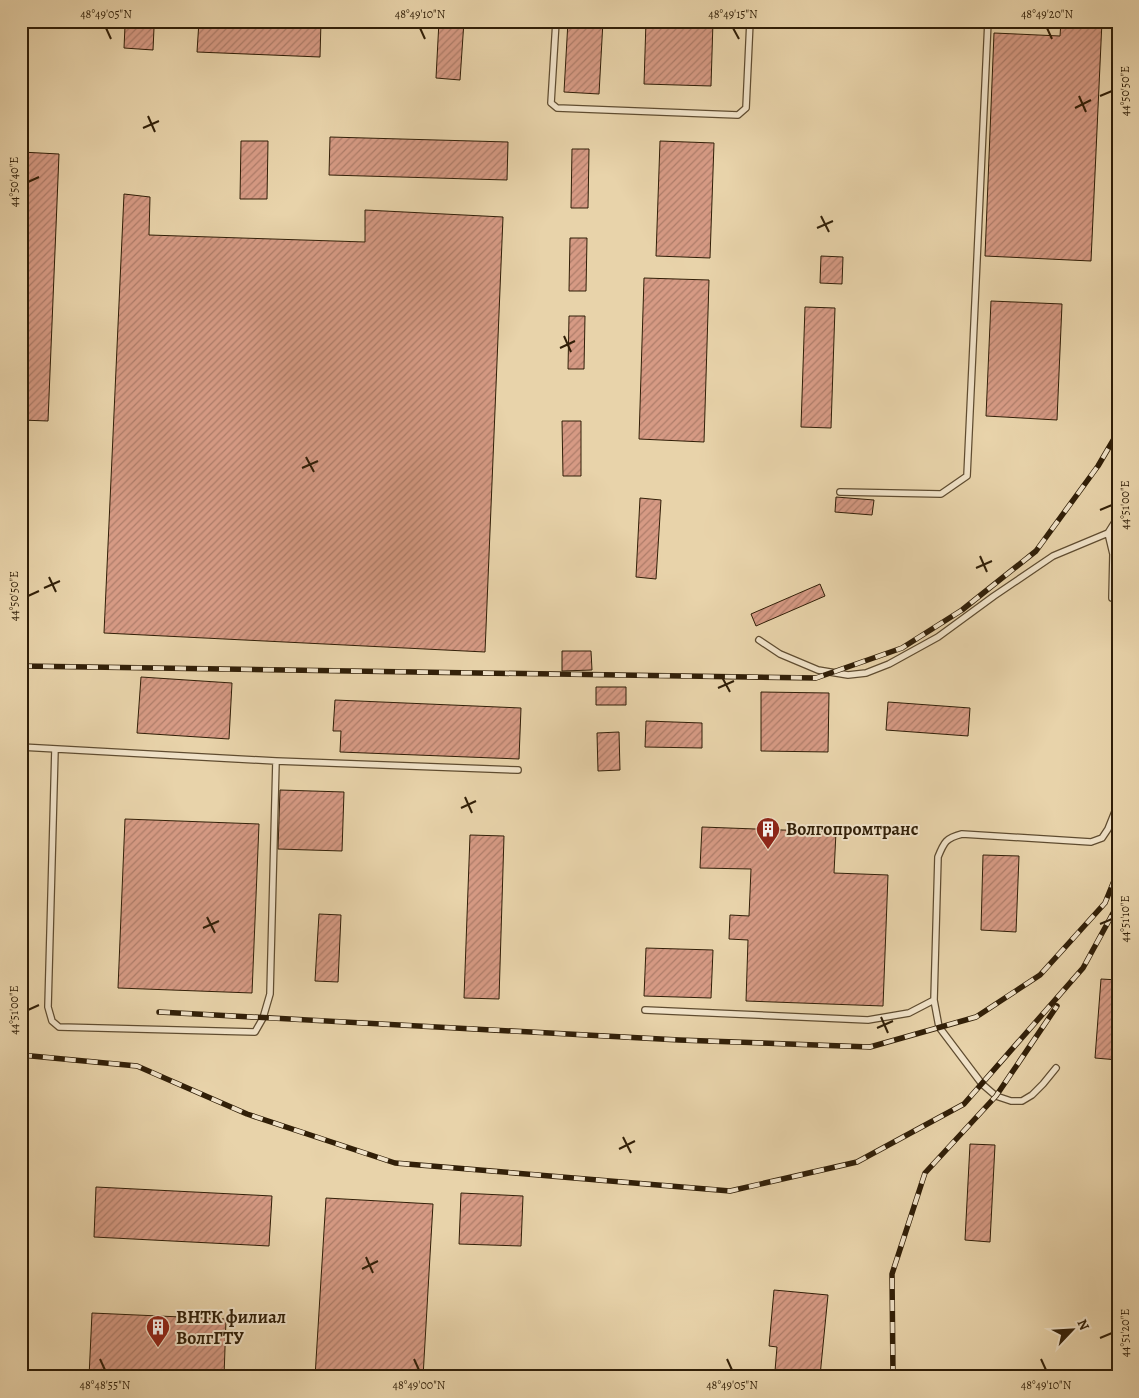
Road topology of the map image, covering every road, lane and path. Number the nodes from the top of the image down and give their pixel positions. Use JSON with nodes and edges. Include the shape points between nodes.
{"nodes":[{"id":1,"x":556,"y":21,"type":"edge"},
{"id":2,"x":750,"y":21,"type":"edge"},
{"id":3,"x":988,"y":21,"type":"edge"},
{"id":4,"x":840,"y":492,"type":"dead end"},
{"id":5,"x":1118,"y":517,"type":"edge"},
{"id":6,"x":1108,"y":533,"type":"junction"},
{"id":7,"x":1112,"y":598,"type":"dead end"},
{"id":8,"x":759,"y":640,"type":"dead end"},
{"id":9,"x":21,"y":747,"type":"edge"},
{"id":10,"x":55,"y":749,"type":"junction"},
{"id":11,"x":276,"y":761,"type":"junction"},
{"id":12,"x":518,"y":770,"type":"dead end"},
{"id":13,"x":1118,"y":804,"type":"edge"},
{"id":14,"x":934,"y":1000,"type":"junction"},
{"id":15,"x":645,"y":1010,"type":"dead end"},
{"id":16,"x":1056,"y":1068,"type":"dead end"}],
"edges":[{"from":1,"to":2,"type":"lane","via":[[551,103],[557,108],[738,115],[746,108]]},
{"from":3,"to":4,"type":"lane","via":[[967,476],[942,494]]},
{"from":5,"to":6,"type":"lane"},
{"from":6,"to":7,"type":"lane","via":[[1113,554]]},
{"from":6,"to":8,"type":"lane","via":[[1053,556],[938,637],[866,674],[818,670],[780,654]]},
{"from":9,"to":10,"type":"lane"},
{"from":10,"to":11,"type":"lane"},
{"from":10,"to":11,"type":"lane","via":[[48,1007],[52,1021],[59,1027],[255,1032],[270,994]]},
{"from":11,"to":12,"type":"lane"},
{"from":13,"to":14,"type":"lane","via":[[1102,838],[1091,842],[962,834],[950,837],[938,857]]},
{"from":14,"to":15,"type":"lane","via":[[909,1013],[868,1020]]},
{"from":14,"to":16,"type":"lane","via":[[939,1027],[982,1084],[996,1096],[1011,1101],[1022,1100],[1044,1084]]}]}
